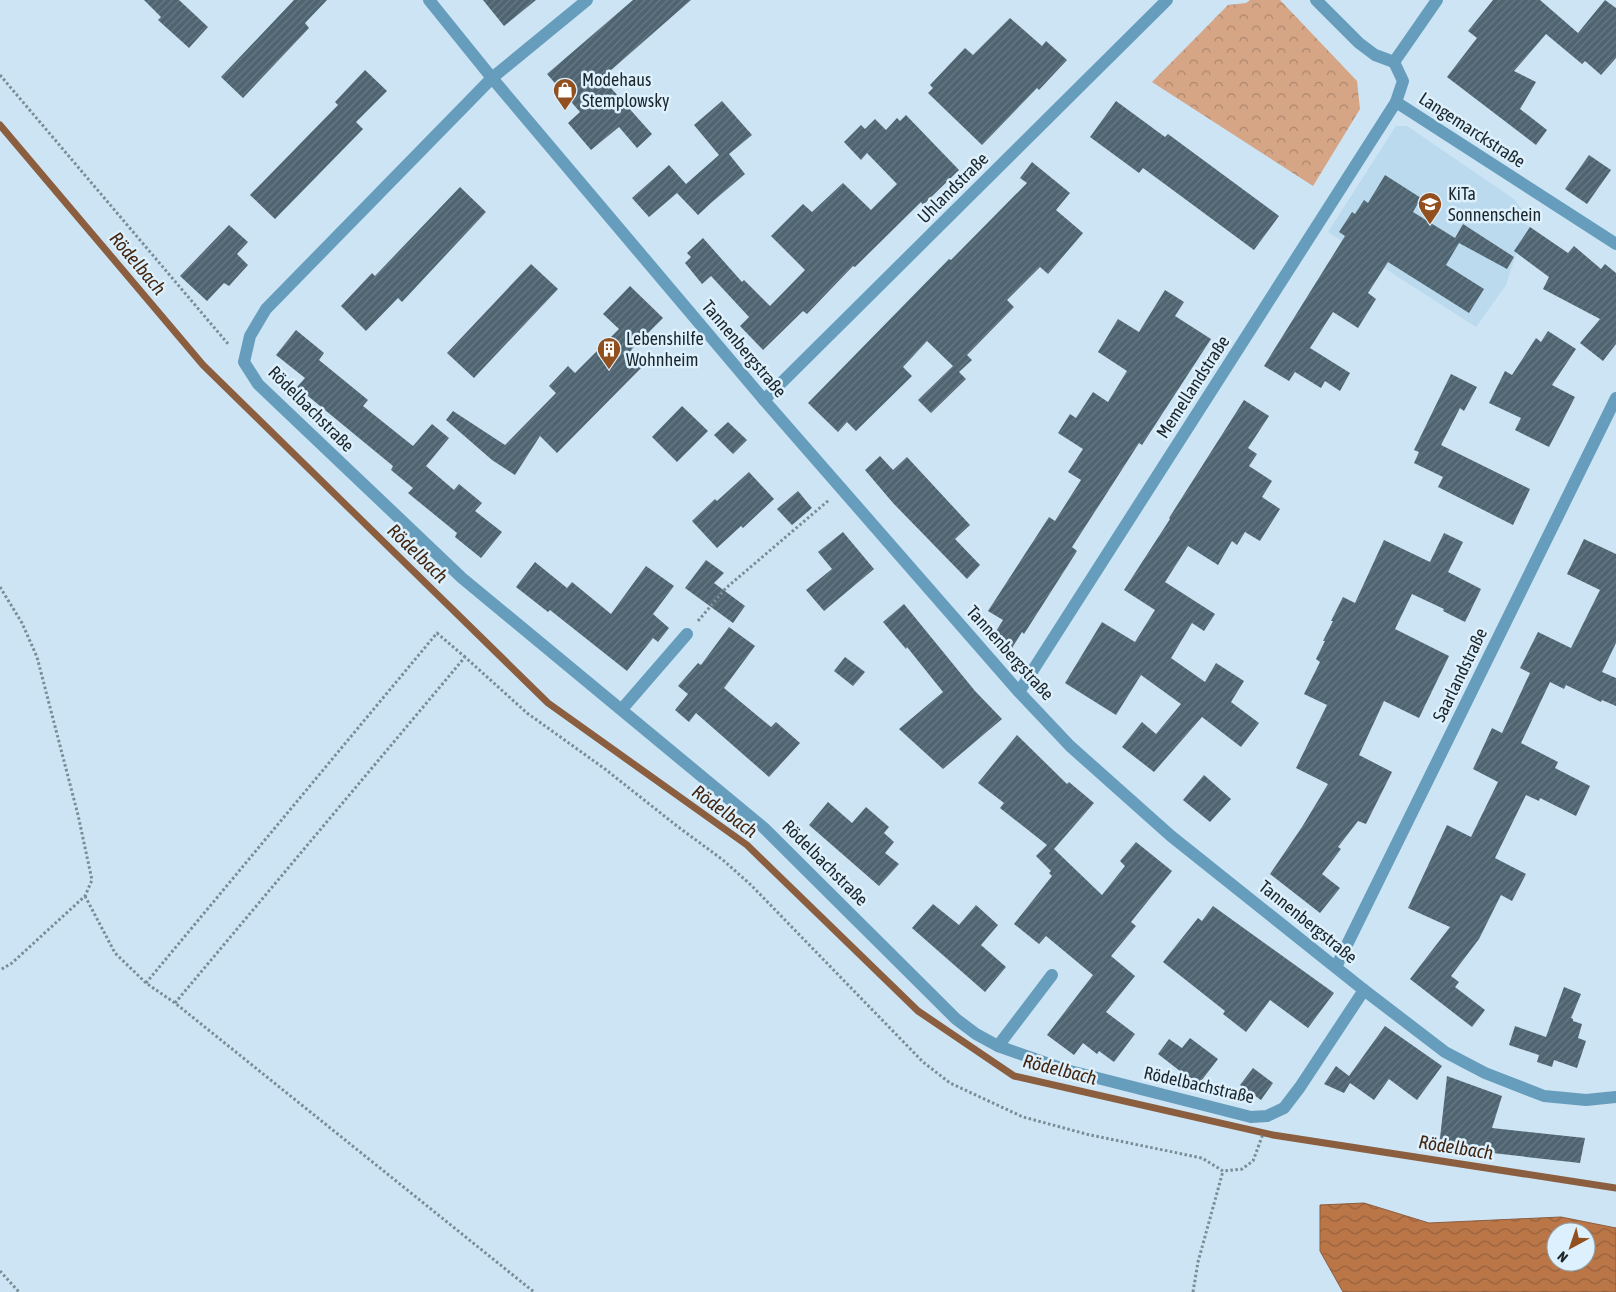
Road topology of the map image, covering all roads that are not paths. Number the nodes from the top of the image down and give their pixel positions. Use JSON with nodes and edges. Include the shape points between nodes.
{"nodes":[{"id":1,"x":429,"y":0,"type":"edge"},
{"id":2,"x":587,"y":0,"type":"edge"},
{"id":3,"x":1167,"y":0,"type":"edge"},
{"id":4,"x":1316,"y":0,"type":"edge"},
{"id":5,"x":1437,"y":0,"type":"edge"},
{"id":6,"x":1394,"y":62,"type":"junction"},
{"id":7,"x":492,"y":78,"type":"junction"},
{"id":8,"x":1396,"y":102,"type":"junction"},
{"id":9,"x":1616,"y":244,"type":"edge"},
{"id":10,"x":1616,"y":398,"type":"edge"},
{"id":11,"x":764,"y":400,"type":"junction"},
{"id":12,"x":687,"y":634,"type":"road end"},
{"id":13,"x":1019,"y":692,"type":"junction"},
{"id":14,"x":622,"y":709,"type":"junction"},
{"id":15,"x":1336,"y":967,"type":"junction"},
{"id":16,"x":1052,"y":975,"type":"dead end"},
{"id":17,"x":1364,"y":990,"type":"junction"},
{"id":18,"x":998,"y":1046,"type":"junction"},
{"id":19,"x":1616,"y":1097,"type":"edge"}],
"edges":[{"from":1,"to":7,"type":"street","name":"Tannenbergstraße"},
{"from":2,"to":7,"type":"street","name":"Rödelbachstraße"},
{"from":3,"to":11,"type":"street","name":"Uhlandstraße"},
{"from":4,"to":6,"type":"street","via":[[1375,56]]},
{"from":5,"to":6,"type":"street"},
{"from":6,"to":8,"type":"street","name":"Langemarckstraße","via":[[1403,81]]},
{"from":7,"to":11,"type":"street","name":"Tannenbergstraße"},
{"from":7,"to":14,"type":"street","name":"Rödelbachstraße","via":[[266,309],[250,336],[244,362],[258,384],[462,578]]},
{"from":8,"to":9,"type":"street","name":"Langemarckstraße"},
{"from":8,"to":13,"type":"street","name":"Memellandstraße"},
{"from":10,"to":15,"type":"street","name":"Saarlandstraße"},
{"from":11,"to":13,"type":"street","name":"Tannenbergstraße"},
{"from":12,"to":14,"type":"street"},
{"from":13,"to":15,"type":"street","name":"Tannenbergstraße","via":[[1070,746],[1171,836]]},
{"from":14,"to":18,"type":"street","name":"Rödelbachstraße","via":[[764,828],[956,1018]]},
{"from":15,"to":17,"type":"street","name":"Tannenbergstraße"},
{"from":16,"to":18,"type":"street"},
{"from":17,"to":18,"type":"street","name":"Rödelbachstraße","via":[[1284,1108],[1267,1116],[1251,1117],[1066,1070]]},
{"from":17,"to":19,"type":"street","name":"Tannenbergstraße","via":[[1446,1052],[1485,1073],[1544,1096],[1586,1100]]}]}
